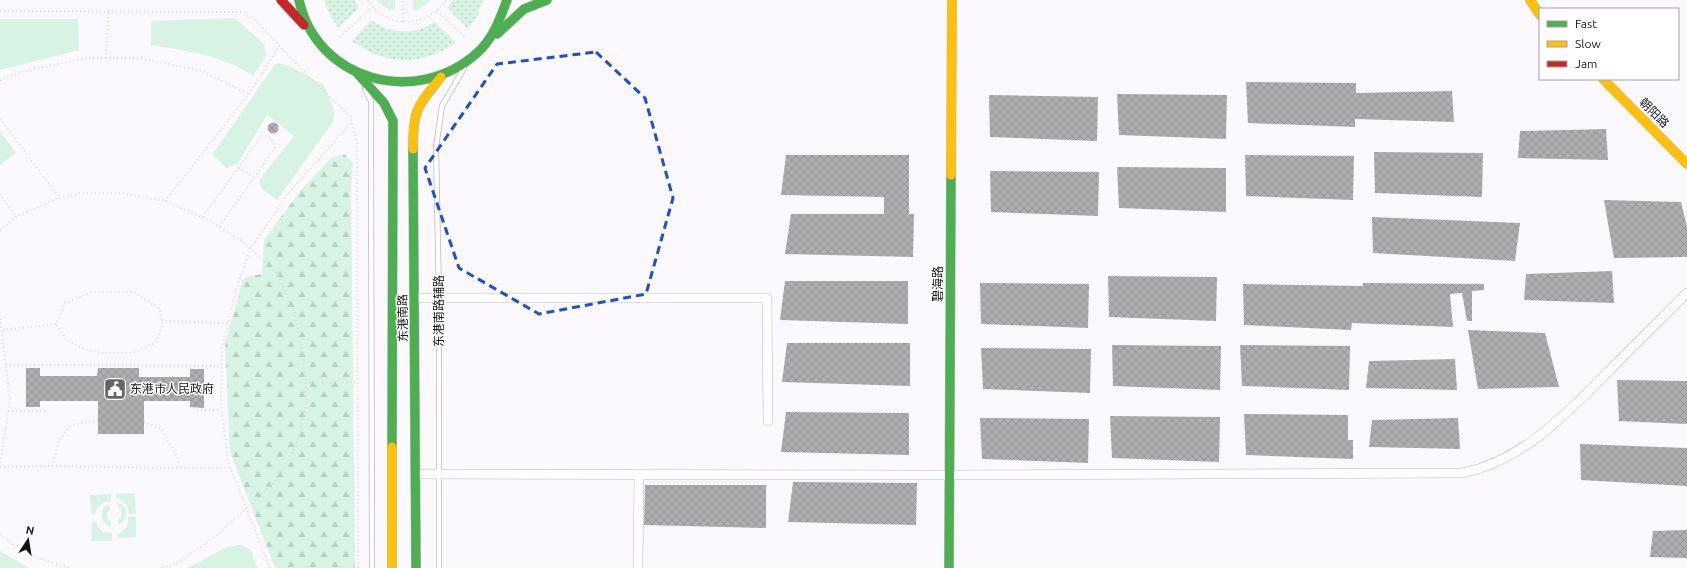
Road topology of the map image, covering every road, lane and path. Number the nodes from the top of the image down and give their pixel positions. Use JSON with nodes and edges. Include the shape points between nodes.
{"nodes":[{"id":1,"x":281,"y":0,"type":"edge"},
{"id":2,"x":299,"y":0,"type":"edge"},
{"id":3,"x":368,"y":0,"type":"edge"},
{"id":4,"x":403,"y":0,"type":"edge"},
{"id":5,"x":446,"y":0,"type":"edge"},
{"id":6,"x":507,"y":0,"type":"edge"},
{"id":7,"x":547,"y":0,"type":"edge"},
{"id":8,"x":952,"y":0,"type":"edge"},
{"id":9,"x":1530,"y":0,"type":"edge"},
{"id":10,"x":372,"y":7,"type":"junction"},
{"id":11,"x":0,"y":11,"type":"edge"},
{"id":12,"x":437,"y":11,"type":"junction"},
{"id":13,"x":108,"y":12,"type":"junction"},
{"id":14,"x":1539,"y":14,"type":"edge"},
{"id":15,"x":403,"y":22,"type":"junction"},
{"id":16,"x":314,"y":36,"type":"junction"},
{"id":17,"x":340,"y":38,"type":"dead end"},
{"id":18,"x":466,"y":38,"type":"dead end"},
{"id":19,"x":488,"y":42,"type":"junction"},
{"id":20,"x":279,"y":46,"type":"junction"},
{"id":21,"x":106,"y":58,"type":"junction"},
{"id":22,"x":467,"y":62,"type":"junction"},
{"id":23,"x":357,"y":73,"type":"junction"},
{"id":24,"x":441,"y":77,"type":"junction"},
{"id":25,"x":0,"y":80,"type":"edge"},
{"id":26,"x":1604,"y":80,"type":"edge"},
{"id":27,"x":249,"y":94,"type":"junction"},
{"id":28,"x":0,"y":119,"type":"edge"},
{"id":29,"x":352,"y":122,"type":"junction"},
{"id":30,"x":1687,"y":164,"type":"edge"},
{"id":31,"x":239,"y":168,"type":"junction"},
{"id":32,"x":253,"y":177,"type":"junction"},
{"id":33,"x":0,"y":194,"type":"edge"},
{"id":34,"x":60,"y":198,"type":"junction"},
{"id":35,"x":165,"y":201,"type":"junction"},
{"id":36,"x":16,"y":217,"type":"junction"},
{"id":37,"x":203,"y":218,"type":"junction"},
{"id":38,"x":219,"y":227,"type":"junction"},
{"id":39,"x":0,"y":230,"type":"edge"},
{"id":40,"x":250,"y":248,"type":"junction"},
{"id":41,"x":1687,"y":293,"type":"edge"},
{"id":42,"x":414,"y":298,"type":"junction"},
{"id":43,"x":439,"y":298,"type":"junction"},
{"id":44,"x":0,"y":319,"type":"edge"},
{"id":45,"x":162,"y":321,"type":"junction"},
{"id":46,"x":228,"y":323,"type":"junction"},
{"id":47,"x":56,"y":324,"type":"junction"},
{"id":48,"x":3,"y":330,"type":"junction"},
{"id":49,"x":6,"y":364,"type":"junction"},
{"id":50,"x":221,"y":366,"type":"junction"},
{"id":51,"x":357,"y":382,"type":"junction"},
{"id":52,"x":306,"y":383,"type":"junction"},
{"id":53,"x":197,"y":410,"type":"dead end"},
{"id":54,"x":222,"y":410,"type":"junction"},
{"id":55,"x":8,"y":411,"type":"junction"},
{"id":56,"x":45,"y":411,"type":"dead end"},
{"id":57,"x":98,"y":420,"type":"dead end"},
{"id":58,"x":768,"y":421,"type":"dead end"},
{"id":59,"x":144,"y":422,"type":"dead end"},
{"id":60,"x":0,"y":463,"type":"edge"},
{"id":61,"x":52,"y":466,"type":"junction"},
{"id":62,"x":0,"y":467,"type":"edge"},
{"id":63,"x":179,"y":468,"type":"junction"},
{"id":64,"x":230,"y":468,"type":"junction"},
{"id":65,"x":416,"y":474,"type":"junction"},
{"id":66,"x":439,"y":474,"type":"junction"},
{"id":67,"x":638,"y":475,"type":"junction"},
{"id":68,"x":948,"y":476,"type":"junction"},
{"id":69,"x":246,"y":509,"type":"junction"},
{"id":70,"x":0,"y":534,"type":"edge"},
{"id":71,"x":71,"y":568,"type":"edge"},
{"id":72,"x":160,"y":568,"type":"edge"},
{"id":73,"x":270,"y":568,"type":"edge"},
{"id":74,"x":358,"y":568,"type":"edge"},
{"id":75,"x":372,"y":568,"type":"edge"},
{"id":76,"x":392,"y":568,"type":"edge"},
{"id":77,"x":416,"y":568,"type":"edge"},
{"id":78,"x":439,"y":568,"type":"edge"},
{"id":79,"x":638,"y":568,"type":"edge"},
{"id":80,"x":949,"y":568,"type":"edge"}],
"edges":[{"from":1,"to":16,"type":"main road"},
{"from":2,"to":16,"type":"main road"},
{"from":3,"to":10,"type":"path"},
{"from":4,"to":15,"type":"path"},
{"from":5,"to":12,"type":"path"},
{"from":6,"to":19,"type":"main road","via":[[503,15]]},
{"from":7,"to":19,"type":"main road","via":[[524,9]]},
{"from":8,"to":68,"type":"main road","name":"碧海路"},
{"from":9,"to":14,"type":"main road"},
{"from":10,"to":15,"type":"path","via":[[385,17]]},
{"from":10,"to":17,"type":"path"},
{"from":11,"to":13,"type":"path"},
{"from":12,"to":15,"type":"path","via":[[415,22]]},
{"from":12,"to":18,"type":"path"},
{"from":13,"to":20,"type":"path","via":[[240,12],[254,19]]},
{"from":13,"to":21,"type":"path"},
{"from":16,"to":23,"type":"main road","via":[[334,58]]},
{"from":19,"to":22,"type":"main road"},
{"from":20,"to":27,"type":"path"},
{"from":20,"to":29,"type":"path","via":[[350,116]]},
{"from":21,"to":25,"type":"path","via":[[86,58],[21,72]]},
{"from":21,"to":27,"type":"path","via":[[139,58],[202,71]]},
{"from":22,"to":24,"type":"main road"},
{"from":22,"to":43,"type":"lane","name":"东港南路辅路","via":[[442,106],[436,147]]},
{"from":23,"to":24,"type":"main road","via":[[386,82],[414,83]]},
{"from":23,"to":75,"type":"lane","via":[[371,101]]},
{"from":23,"to":76,"type":"main road","name":"东港南路","via":[[384,103],[393,120]]},
{"from":24,"to":42,"type":"main road","name":"东港南路","via":[[418,106],[413,121]]},
{"from":26,"to":30,"type":"main road","name":"朝阳路"},
{"from":27,"to":35,"type":"path"},
{"from":28,"to":34,"type":"path"},
{"from":29,"to":40,"type":"path","via":[[286,196]]},
{"from":29,"to":51,"type":"path","via":[[357,144]]},
{"from":31,"to":32,"type":"path"},
{"from":31,"to":32,"type":"path","via":[[261,136],[268,136],[274,141],[275,148]]},
{"from":31,"to":37,"type":"path"},
{"from":32,"to":38,"type":"path"},
{"from":33,"to":36,"type":"path"},
{"from":34,"to":35,"type":"path","via":[[81,193],[120,193]]},
{"from":34,"to":36,"type":"path"},
{"from":35,"to":37,"type":"path"},
{"from":36,"to":39,"type":"path"},
{"from":37,"to":38,"type":"path"},
{"from":38,"to":40,"type":"path"},
{"from":40,"to":46,"type":"path"},
{"from":40,"to":52,"type":"path","via":[[278,276],[294,311]]},
{"from":41,"to":68,"type":"street","via":[[1551,426],[1523,448],[1477,470],[1439,475]]},
{"from":42,"to":43,"type":"street"},
{"from":42,"to":65,"type":"main road","name":"东港南路"},
{"from":43,"to":58,"type":"street","via":[[767,298]]},
{"from":43,"to":66,"type":"lane","name":"东港南路辅路"},
{"from":44,"to":48,"type":"path"},
{"from":45,"to":46,"type":"path"},
{"from":45,"to":47,"type":"path","via":[[163,325],[155,343],[132,353],[103,353],[81,348],[63,337]]},
{"from":45,"to":47,"type":"path","via":[[159,308],[133,292],[91,292],[65,303]]},
{"from":46,"to":50,"type":"path"},
{"from":47,"to":48,"type":"path"},
{"from":48,"to":49,"type":"path"},
{"from":49,"to":50,"type":"path"},
{"from":49,"to":55,"type":"path","via":[[10,401]]},
{"from":50,"to":54,"type":"path"},
{"from":51,"to":52,"type":"path"},
{"from":51,"to":74,"type":"path"},
{"from":52,"to":69,"type":"path","via":[[307,400],[296,446],[274,483]]},
{"from":53,"to":54,"type":"path"},
{"from":54,"to":64,"type":"path"},
{"from":55,"to":56,"type":"path"},
{"from":55,"to":60,"type":"path"},
{"from":57,"to":61,"type":"path","via":[[72,425],[59,440]]},
{"from":59,"to":63,"type":"path","via":[[162,429],[178,459]]},
{"from":61,"to":62,"type":"path"},
{"from":61,"to":63,"type":"path"},
{"from":63,"to":64,"type":"path"},
{"from":64,"to":69,"type":"path"},
{"from":65,"to":66,"type":"street"},
{"from":65,"to":77,"type":"main road","name":"东港南路"},
{"from":66,"to":67,"type":"street"},
{"from":66,"to":78,"type":"lane","name":"东港南路辅路"},
{"from":67,"to":68,"type":"street"},
{"from":67,"to":79,"type":"street"},
{"from":68,"to":80,"type":"main road","name":"碧海路"},
{"from":69,"to":72,"type":"path","via":[[214,538],[177,563]]},
{"from":69,"to":73,"type":"path"},
{"from":70,"to":71,"type":"path","via":[[9,542],[46,562]]}]}
